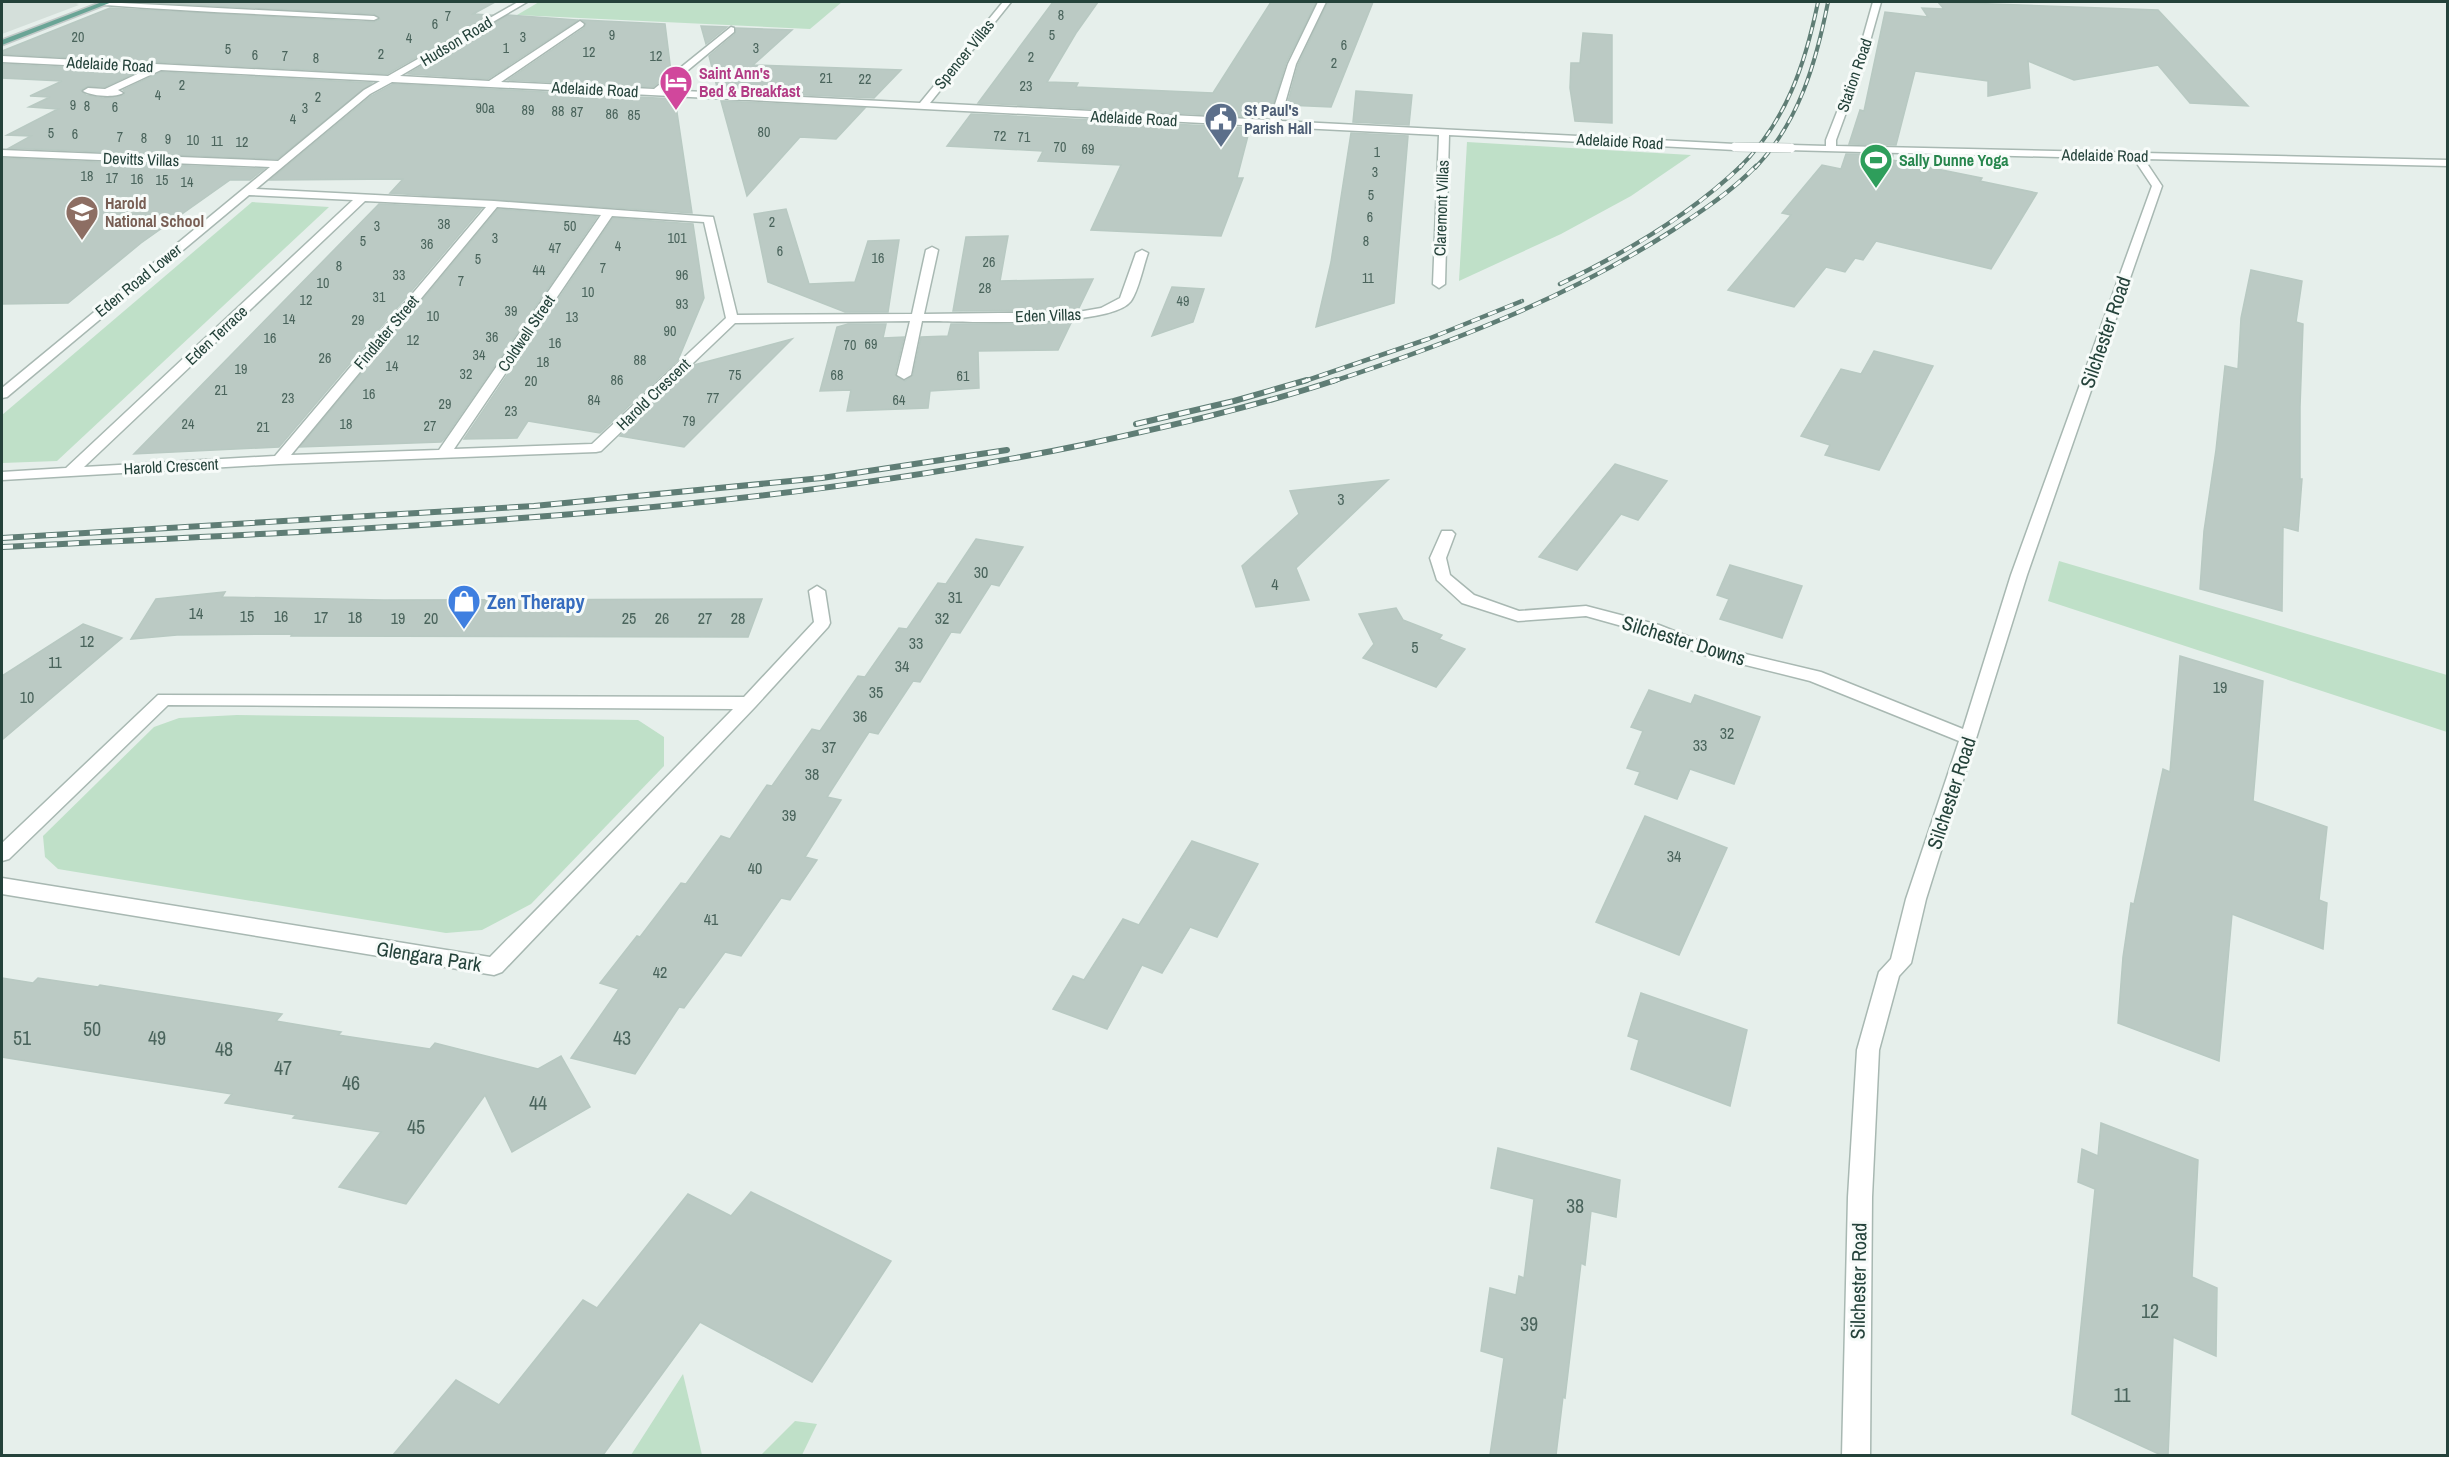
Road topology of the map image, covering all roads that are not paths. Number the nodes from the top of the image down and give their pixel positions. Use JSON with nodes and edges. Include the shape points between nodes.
{"nodes":[{"id":1,"x":107,"y":2,"type":"edge"},
{"id":2,"x":523,"y":2,"type":"edge"},
{"id":3,"x":1007,"y":2,"type":"edge"},
{"id":4,"x":1322,"y":2,"type":"edge"},
{"id":5,"x":1877,"y":2,"type":"edge"},
{"id":6,"x":374,"y":18,"type":"dead end"},
{"id":7,"x":580,"y":24,"type":"dead end"},
{"id":8,"x":731,"y":30,"type":"dead end"},
{"id":9,"x":2,"y":43,"type":"edge"},
{"id":10,"x":2,"y":59,"type":"edge"},
{"id":11,"x":159,"y":67,"type":"junction"},
{"id":12,"x":389,"y":79,"type":"junction"},
{"id":13,"x":492,"y":84,"type":"junction"},
{"id":14,"x":88,"y":91,"type":"dead end"},
{"id":15,"x":107,"y":92,"type":"junction"},
{"id":16,"x":123,"y":93,"type":"dead end"},
{"id":17,"x":655,"y":93,"type":"junction"},
{"id":18,"x":922,"y":107,"type":"junction"},
{"id":19,"x":1274,"y":125,"type":"junction"},
{"id":20,"x":1444,"y":133,"type":"junction"},
{"id":21,"x":1831,"y":148,"type":"junction"},
{"id":22,"x":2,"y":153,"type":"edge"},
{"id":23,"x":2136,"y":155,"type":"junction"},
{"id":24,"x":2448,"y":163,"type":"edge"},
{"id":25,"x":281,"y":164,"type":"junction"},
{"id":26,"x":247,"y":192,"type":"junction"},
{"id":27,"x":362,"y":198,"type":"junction"},
{"id":28,"x":494,"y":204,"type":"junction"},
{"id":29,"x":608,"y":213,"type":"junction"},
{"id":30,"x":932,"y":250,"type":"dead end"},
{"id":31,"x":1142,"y":253,"type":"dead end"},
{"id":32,"x":1439,"y":284,"type":"dead end"},
{"id":33,"x":917,"y":317,"type":"junction"},
{"id":34,"x":732,"y":319,"type":"junction"},
{"id":35,"x":904,"y":375,"type":"dead end"},
{"id":36,"x":3,"y":392,"type":"edge"},
{"id":37,"x":444,"y":453,"type":"junction"},
{"id":38,"x":279,"y":460,"type":"junction"},
{"id":39,"x":70,"y":472,"type":"junction"},
{"id":40,"x":2,"y":476,"type":"edge"},
{"id":41,"x":1447,"y":534,"type":"dead end"},
{"id":42,"x":817,"y":591,"type":"dead end"},
{"id":43,"x":749,"y":703,"type":"junction"},
{"id":44,"x":1969,"y":738,"type":"junction"},
{"id":45,"x":2,"y":854,"type":"edge"},
{"id":46,"x":2,"y":886,"type":"edge"},
{"id":47,"x":1856,"y":1455,"type":"edge"}],
"edges":[{"from":1,"to":6,"type":"street"},
{"from":1,"to":9,"type":"main road"},
{"from":2,"to":12,"type":"street","name":"Hudson Road"},
{"from":3,"to":18,"type":"street","name":"Spencer Villas"},
{"from":4,"to":19,"type":"street","via":[[1292,63]]},
{"from":5,"to":21,"type":"street","name":"Station Road"},
{"from":7,"to":13,"type":"street"},
{"from":8,"to":17,"type":"street"},
{"from":10,"to":11,"type":"street","name":"Adelaide Road"},
{"from":11,"to":12,"type":"street","name":"Adelaide Road"},
{"from":11,"to":15,"type":"street"},
{"from":12,"to":13,"type":"street","name":"Adelaide Road"},
{"from":12,"to":25,"type":"street","name":"Eden Road Lower","via":[[367,92]]},
{"from":13,"to":17,"type":"street","name":"Adelaide Road"},
{"from":14,"to":15,"type":"street"},
{"from":15,"to":16,"type":"street"},
{"from":17,"to":18,"type":"street","name":"Adelaide Road"},
{"from":18,"to":19,"type":"street","name":"Adelaide Road"},
{"from":19,"to":20,"type":"street","name":"Adelaide Road"},
{"from":20,"to":21,"type":"street","name":"Adelaide Road","bridge":true},
{"from":20,"to":32,"type":"street","name":"Claremont Villas"},
{"from":21,"to":23,"type":"street","name":"Adelaide Road"},
{"from":22,"to":25,"type":"street","name":"Devitts Villas"},
{"from":23,"to":24,"type":"street","name":"Adelaide Road"},
{"from":23,"to":44,"type":"street","name":"Silchester Road","via":[[2157,186],[2019,575]]},
{"from":25,"to":26,"type":"street","name":"Eden Road Lower"},
{"from":26,"to":27,"type":"street"},
{"from":26,"to":36,"type":"street","name":"Eden Road Lower"},
{"from":27,"to":28,"type":"street"},
{"from":27,"to":39,"type":"street","name":"Eden Terrace"},
{"from":28,"to":29,"type":"street"},
{"from":28,"to":38,"type":"street","name":"Findlater Street"},
{"from":29,"to":34,"type":"street","via":[[709,219]]},
{"from":29,"to":37,"type":"street","name":"Coldwell Street"},
{"from":30,"to":33,"type":"street"},
{"from":31,"to":33,"type":"street","name":"Eden Villas","via":[[1125,300],[1105,311],[1078,316]]},
{"from":33,"to":34,"type":"street","name":"Eden Villas"},
{"from":33,"to":35,"type":"street"},
{"from":34,"to":37,"type":"street","name":"Harold Crescent","via":[[596,448]]},
{"from":37,"to":38,"type":"street","name":"Harold Crescent"},
{"from":38,"to":39,"type":"street","name":"Harold Crescent"},
{"from":39,"to":40,"type":"street","name":"Harold Crescent"},
{"from":41,"to":44,"type":"street","name":"Silchester Downs","via":[[1438,558],[1443,577],[1468,599],[1518,615],[1586,611],[1653,629],[1707,650],[1815,676]]},
{"from":42,"to":43,"type":"street","name":"Glengara Park","via":[[822,623]]},
{"from":43,"to":45,"type":"street","via":[[164,699]]},
{"from":43,"to":46,"type":"street","name":"Glengara Park","via":[[494,966]]},
{"from":44,"to":47,"type":"street","name":"Silchester Road","via":[[1916,899],[1900,963],[1890,972],[1868,1050],[1860,1197]]}]}
